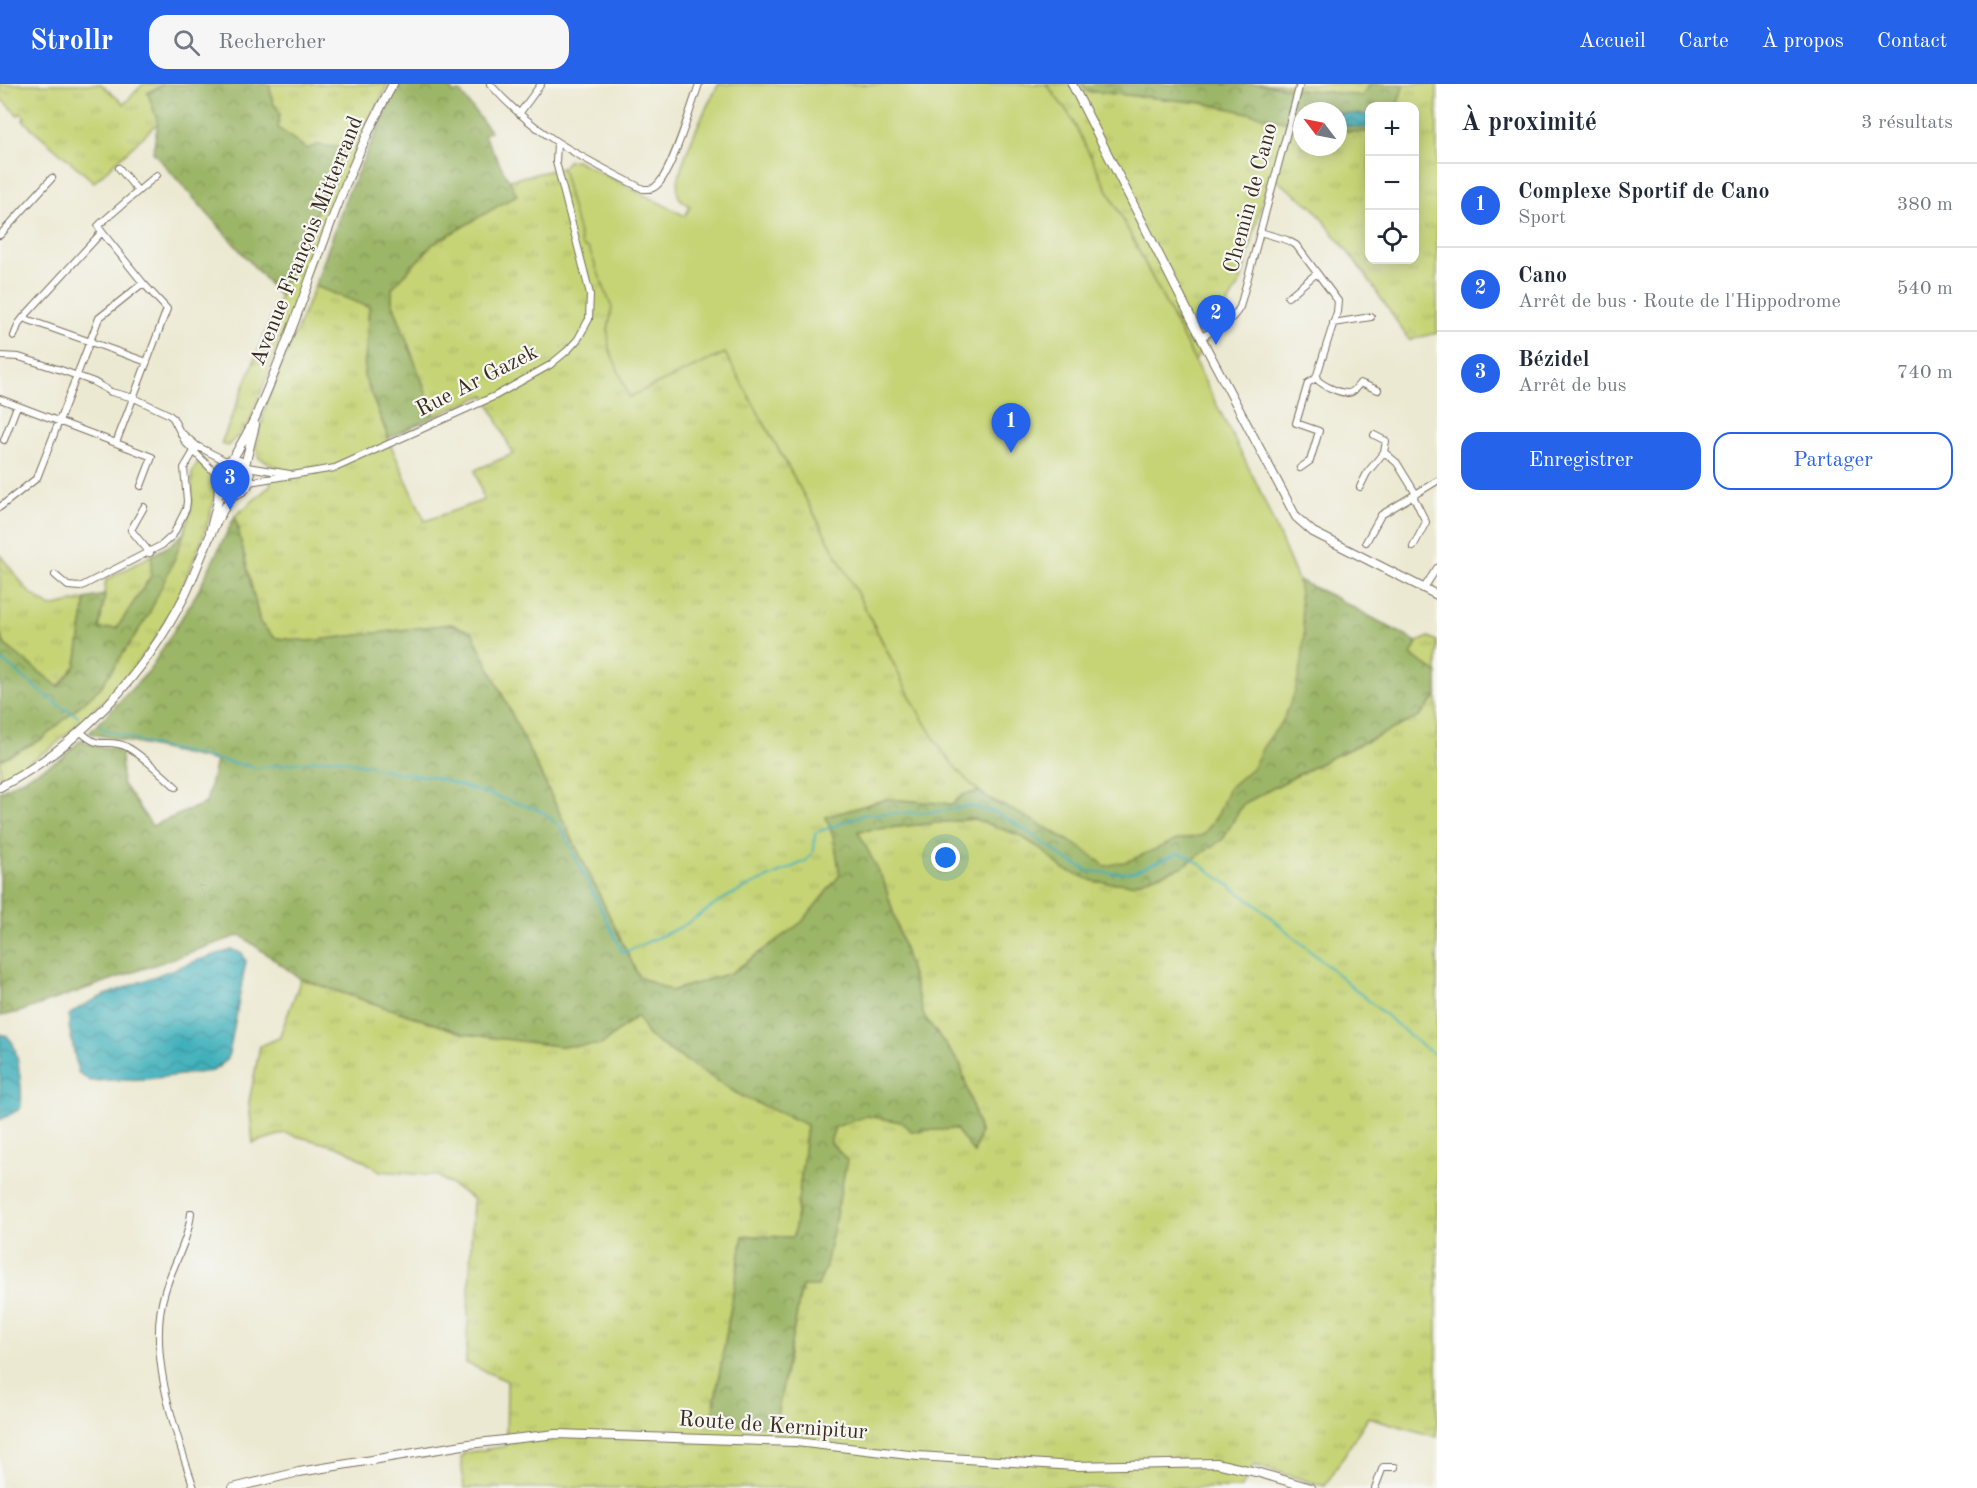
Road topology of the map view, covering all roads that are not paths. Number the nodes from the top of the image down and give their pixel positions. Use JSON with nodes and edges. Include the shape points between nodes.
{"nodes":[{"id":1,"x":393,"y":84,"type":"edge"},
{"id":2,"x":490,"y":84,"type":"edge"},
{"id":3,"x":541,"y":84,"type":"edge"},
{"id":4,"x":699,"y":84,"type":"edge"},
{"id":5,"x":1072,"y":84,"type":"edge"},
{"id":6,"x":1300,"y":84,"type":"edge"},
{"id":7,"x":519,"y":114,"type":"junction"},
{"id":8,"x":557,"y":143,"type":"junction"},
{"id":9,"x":119,"y":168,"type":"dead end"},
{"id":10,"x":157,"y":175,"type":"dead end"},
{"id":11,"x":52,"y":178,"type":"dead end"},
{"id":12,"x":138,"y":191,"type":"junction"},
{"id":13,"x":102,"y":232,"type":"junction"},
{"id":14,"x":1260,"y":232,"type":"junction"},
{"id":15,"x":0,"y":235,"type":"edge"},
{"id":16,"x":1317,"y":273,"type":"junction"},
{"id":17,"x":143,"y":283,"type":"junction"},
{"id":18,"x":1288,"y":297,"type":"dead end"},
{"id":19,"x":1371,"y":317,"type":"dead end"},
{"id":20,"x":23,"y":318,"type":"junction"},
{"id":21,"x":1333,"y":323,"type":"junction"},
{"id":22,"x":14,"y":336,"type":"dead end"},
{"id":23,"x":1201,"y":337,"type":"junction"},
{"id":24,"x":91,"y":341,"type":"junction"},
{"id":25,"x":0,"y":356,"type":"edge"},
{"id":26,"x":147,"y":362,"type":"junction"},
{"id":27,"x":77,"y":376,"type":"junction"},
{"id":28,"x":1316,"y":378,"type":"junction"},
{"id":29,"x":1378,"y":390,"type":"dead end"},
{"id":30,"x":134,"y":398,"type":"junction"},
{"id":31,"x":0,"y":399,"type":"edge"},
{"id":32,"x":17,"y":406,"type":"junction"},
{"id":33,"x":258,"y":412,"type":"junction"},
{"id":34,"x":60,"y":422,"type":"junction"},
{"id":35,"x":1374,"y":435,"type":"dead end"},
{"id":36,"x":4,"y":440,"type":"dead end"},
{"id":37,"x":116,"y":443,"type":"junction"},
{"id":38,"x":196,"y":449,"type":"junction"},
{"id":39,"x":1384,"y":452,"type":"junction"},
{"id":40,"x":229,"y":461,"type":"junction"},
{"id":41,"x":246,"y":466,"type":"junction"},
{"id":42,"x":1300,"y":468,"type":"dead end"},
{"id":43,"x":216,"y":474,"type":"junction"},
{"id":44,"x":296,"y":474,"type":"junction"},
{"id":45,"x":1437,"y":481,"type":"edge"},
{"id":46,"x":249,"y":482,"type":"junction"},
{"id":47,"x":141,"y":486,"type":"dead end"},
{"id":48,"x":219,"y":486,"type":"junction"},
{"id":49,"x":1360,"y":487,"type":"dead end"},
{"id":50,"x":236,"y":493,"type":"junction"},
{"id":51,"x":1414,"y":495,"type":"junction"},
{"id":52,"x":0,"y":507,"type":"edge"},
{"id":53,"x":144,"y":507,"type":"dead end"},
{"id":54,"x":210,"y":536,"type":"junction"},
{"id":55,"x":1366,"y":542,"type":"dead end"},
{"id":56,"x":1413,"y":547,"type":"dead end"},
{"id":57,"x":150,"y":553,"type":"junction"},
{"id":58,"x":1437,"y":568,"type":"edge"},
{"id":59,"x":55,"y":575,"type":"dead end"},
{"id":60,"x":1424,"y":588,"type":"junction"},
{"id":61,"x":1437,"y":595,"type":"edge"},
{"id":62,"x":80,"y":731,"type":"junction"},
{"id":63,"x":176,"y":787,"type":"dead end"},
{"id":64,"x":0,"y":788,"type":"edge"},
{"id":65,"x":191,"y":1213,"type":"dead end"},
{"id":66,"x":1395,"y":1467,"type":"dead end"},
{"id":67,"x":194,"y":1488,"type":"edge"},
{"id":68,"x":233,"y":1488,"type":"edge"},
{"id":69,"x":1311,"y":1488,"type":"edge"},
{"id":70,"x":1375,"y":1488,"type":"edge"}],
"edges":[{"from":1,"to":33,"type":"main road","name":"Avenue François Mitterrand","via":[[367,135]]},
{"from":2,"to":7,"type":"street"},
{"from":3,"to":7,"type":"street"},
{"from":4,"to":8,"type":"street","via":[[669,166],[654,188],[643,189]]},
{"from":5,"to":23,"type":"main road"},
{"from":6,"to":14,"type":"street","name":"Chemin de Cano"},
{"from":7,"to":8,"type":"street"},
{"from":8,"to":44,"type":"street","name":"Rue Ar Gazek","via":[[556,162],[591,294],[589,319],[578,339],[550,365],[495,396],[335,468]]},
{"from":9,"to":12,"type":"street"},
{"from":10,"to":12,"type":"street"},
{"from":11,"to":15,"type":"street"},
{"from":12,"to":13,"type":"street","via":[[98,226]]},
{"from":13,"to":17,"type":"street"},
{"from":13,"to":20,"type":"street"},
{"from":14,"to":16,"type":"street","via":[[1292,242]]},
{"from":14,"to":23,"type":"street","name":"Chemin de Cano","via":[[1236,314]]},
{"from":16,"to":18,"type":"street"},
{"from":16,"to":21,"type":"street","via":[[1338,301]]},
{"from":17,"to":24,"type":"street","via":[[99,318]]},
{"from":17,"to":26,"type":"street","via":[[167,309]]},
{"from":19,"to":21,"type":"street"},
{"from":20,"to":22,"type":"street"},
{"from":20,"to":24,"type":"street"},
{"from":21,"to":28,"type":"street"},
{"from":23,"to":60,"type":"main road","via":[[1302,524]]},
{"from":24,"to":26,"type":"street"},
{"from":24,"to":27,"type":"street"},
{"from":25,"to":27,"type":"street","via":[[19,357]]},
{"from":26,"to":30,"type":"street"},
{"from":27,"to":30,"type":"street"},
{"from":27,"to":34,"type":"street"},
{"from":28,"to":29,"type":"street","via":[[1321,385],[1347,393],[1360,384]]},
{"from":28,"to":42,"type":"street","via":[[1308,383],[1296,423],[1319,431],[1310,461]]},
{"from":30,"to":37,"type":"street"},
{"from":30,"to":38,"type":"street","via":[[168,414],[185,442]]},
{"from":31,"to":32,"type":"street"},
{"from":32,"to":34,"type":"street"},
{"from":32,"to":36,"type":"street"},
{"from":33,"to":40,"type":"main road","name":"Avenue François Mitterrand"},
{"from":33,"to":41,"type":"main road","name":"Avenue François Mitterrand"},
{"from":34,"to":37,"type":"street"},
{"from":34,"to":52,"type":"street","via":[[37,478]]},
{"from":35,"to":39,"type":"street","via":[[1386,441]]},
{"from":37,"to":47,"type":"street","via":[[152,457]]},
{"from":38,"to":40,"type":"street"},
{"from":38,"to":43,"type":"street"},
{"from":38,"to":57,"type":"street","via":[[184,468],[187,501],[183,516],[173,535]]},
{"from":39,"to":49,"type":"street"},
{"from":39,"to":51,"type":"street","via":[[1396,463]]},
{"from":40,"to":41,"type":"main road"},
{"from":40,"to":43,"type":"main road"},
{"from":41,"to":44,"type":"street","name":"Rue Ar Gazek"},
{"from":41,"to":46,"type":"main road"},
{"from":43,"to":48,"type":"main road"},
{"from":44,"to":46,"type":"street","name":"Rue Ar Gazek"},
{"from":45,"to":51,"type":"street"},
{"from":46,"to":50,"type":"main road"},
{"from":48,"to":50,"type":"main road","via":[[228,493]]},
{"from":48,"to":54,"type":"main road"},
{"from":50,"to":54,"type":"main road"},
{"from":51,"to":55,"type":"street","via":[[1381,515]]},
{"from":51,"to":56,"type":"street","via":[[1426,522]]},
{"from":53,"to":57,"type":"street","via":[[132,533]]},
{"from":54,"to":62,"type":"main road","via":[[197,570],[157,642],[116,696]]},
{"from":57,"to":59,"type":"street","via":[[80,587],[68,586]]},
{"from":58,"to":60,"type":"street"},
{"from":60,"to":61,"type":"main road"},
{"from":62,"to":63,"type":"street","via":[[96,744],[114,743],[134,751]]},
{"from":62,"to":64,"type":"main road","via":[[32,769]]},
{"from":65,"to":67,"type":"street","via":[[189,1231],[164,1292],[160,1363],[166,1397]]},
{"from":66,"to":70,"type":"street","via":[[1383,1467]]},
{"from":68,"to":69,"type":"main road","name":"Route de Kernipitur","via":[[299,1472],[447,1447],[556,1434],[796,1442],[918,1456],[1075,1466],[1216,1463]]}]}
